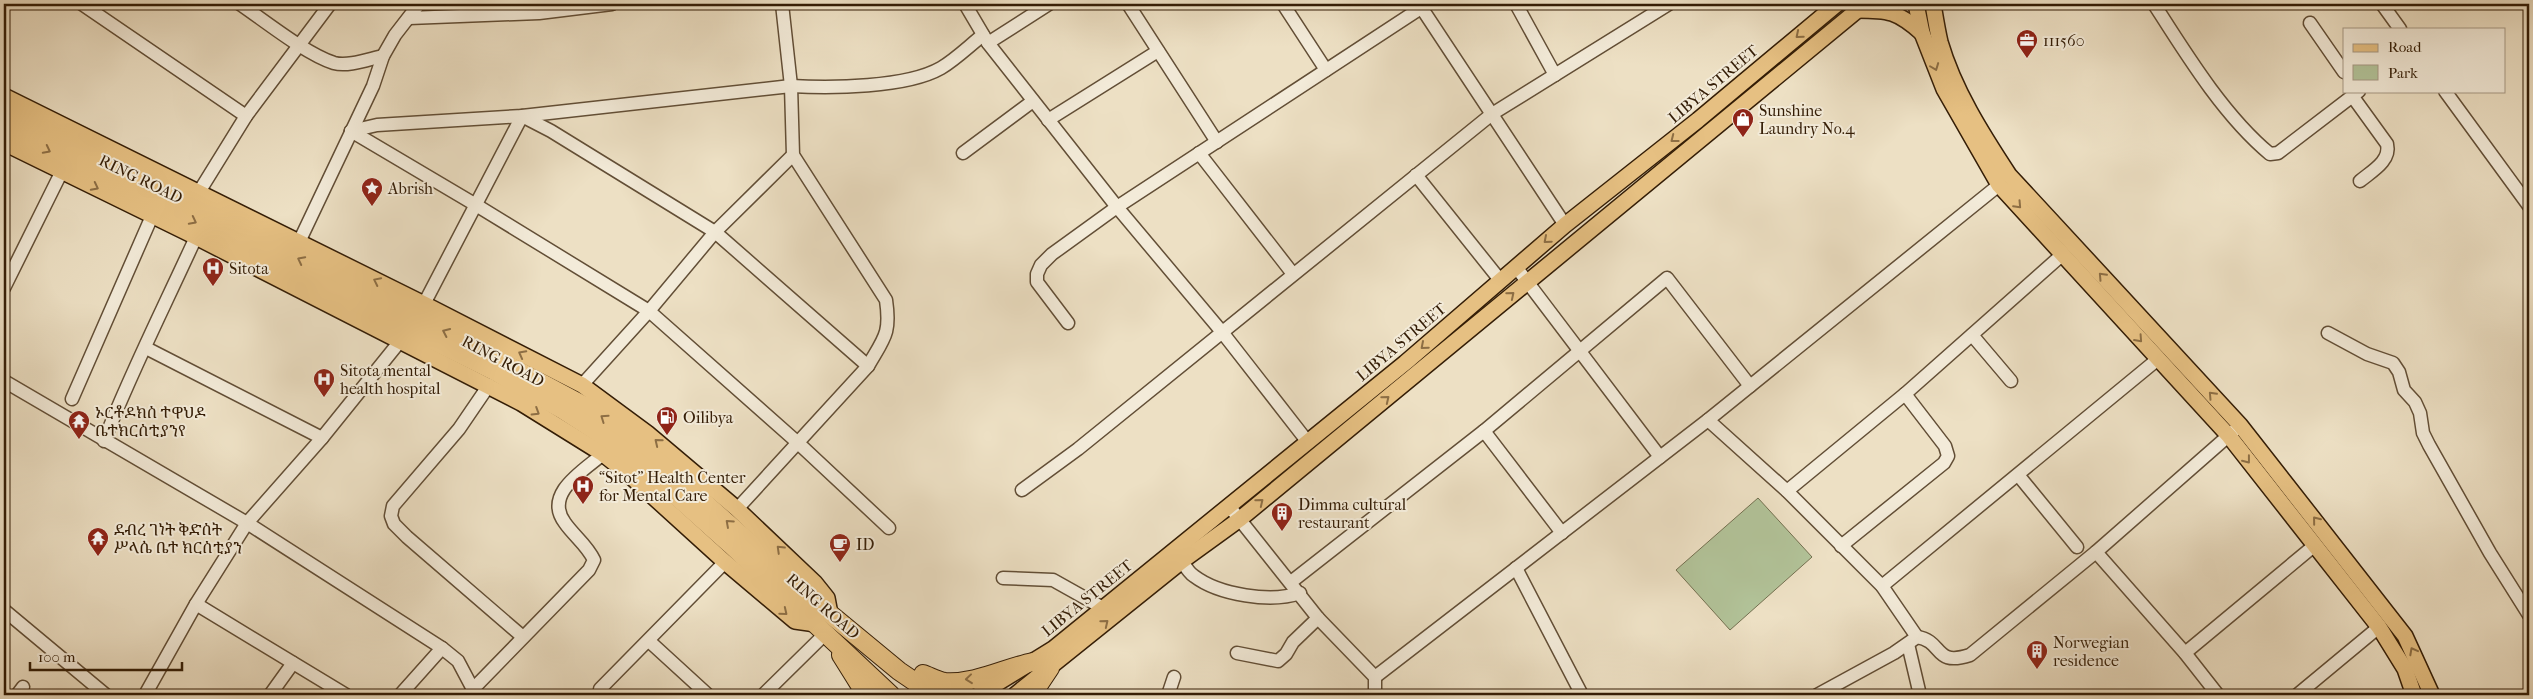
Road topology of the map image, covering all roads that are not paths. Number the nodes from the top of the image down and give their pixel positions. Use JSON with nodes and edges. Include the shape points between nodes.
{"nodes":[{"id":1,"x":82,"y":4,"type":"edge"},
{"id":2,"x":240,"y":4,"type":"edge"},
{"id":3,"x":330,"y":4,"type":"edge"},
{"id":4,"x":419,"y":4,"type":"edge"},
{"id":5,"x":612,"y":4,"type":"edge"},
{"id":6,"x":782,"y":4,"type":"edge"},
{"id":7,"x":965,"y":4,"type":"edge"},
{"id":8,"x":1049,"y":4,"type":"edge"},
{"id":9,"x":1129,"y":4,"type":"edge"},
{"id":10,"x":1283,"y":4,"type":"edge"},
{"id":11,"x":1516,"y":4,"type":"edge"},
{"id":12,"x":1669,"y":4,"type":"edge"},
{"id":13,"x":1837,"y":4,"type":"edge"},
{"id":14,"x":1916,"y":4,"type":"edge"},
{"id":15,"x":2154,"y":4,"type":"edge"},
{"id":16,"x":2382,"y":4,"type":"edge"},
{"id":17,"x":1423,"y":5,"type":"edge"},
{"id":18,"x":1934,"y":5,"type":"edge"},
{"id":19,"x":1861,"y":7,"type":"edge"},
{"id":20,"x":409,"y":18,"type":"junction"},
{"id":21,"x":2310,"y":23,"type":"dead end"},
{"id":22,"x":2399,"y":28,"type":"edge"},
{"id":23,"x":1922,"y":33,"type":"junction"},
{"id":24,"x":985,"y":39,"type":"junction"},
{"id":25,"x":299,"y":44,"type":"junction"},
{"id":26,"x":1158,"y":51,"type":"junction"},
{"id":27,"x":383,"y":56,"type":"junction"},
{"id":28,"x":1326,"y":70,"type":"junction"},
{"id":29,"x":2343,"y":71,"type":"edge"},
{"id":30,"x":1555,"y":75,"type":"junction"},
{"id":31,"x":791,"y":86,"type":"junction"},
{"id":32,"x":2446,"y":92,"type":"edge"},
{"id":33,"x":2357,"y":93,"type":"edge"},
{"id":34,"x":4,"y":96,"type":"edge"},
{"id":35,"x":1034,"y":101,"type":"junction"},
{"id":36,"x":4,"y":112,"type":"edge"},
{"id":37,"x":1492,"y":114,"type":"junction"},
{"id":38,"x":246,"y":116,"type":"junction"},
{"id":39,"x":522,"y":116,"type":"junction"},
{"id":40,"x":1048,"y":120,"type":"junction"},
{"id":41,"x":4,"y":127,"type":"edge"},
{"id":42,"x":350,"y":131,"type":"junction"},
{"id":43,"x":1217,"y":142,"type":"junction"},
{"id":44,"x":4,"y":143,"type":"edge"},
{"id":45,"x":963,"y":153,"type":"dead end"},
{"id":46,"x":1199,"y":153,"type":"junction"},
{"id":47,"x":794,"y":155,"type":"junction"},
{"id":48,"x":62,"y":171,"type":"junction"},
{"id":49,"x":1416,"y":175,"type":"junction"},
{"id":50,"x":2360,"y":181,"type":"dead end"},
{"id":51,"x":1999,"y":185,"type":"junction"},
{"id":52,"x":199,"y":192,"type":"junction"},
{"id":53,"x":476,"y":205,"type":"junction"},
{"id":54,"x":2529,"y":206,"type":"edge"},
{"id":55,"x":1117,"y":208,"type":"junction"},
{"id":56,"x":152,"y":216,"type":"junction"},
{"id":57,"x":1565,"y":225,"type":"junction"},
{"id":58,"x":715,"y":232,"type":"junction"},
{"id":59,"x":196,"y":237,"type":"junction"},
{"id":60,"x":299,"y":242,"type":"junction"},
{"id":61,"x":2063,"y":254,"type":"junction"},
{"id":62,"x":1516,"y":267,"type":"junction"},
{"id":63,"x":1293,"y":274,"type":"junction"},
{"id":64,"x":1500,"y":280,"type":"junction"},
{"id":65,"x":1527,"y":282,"type":"junction"},
{"id":66,"x":4,"y":288,"type":"edge"},
{"id":67,"x":424,"y":304,"type":"junction"},
{"id":68,"x":649,"y":311,"type":"junction"},
{"id":69,"x":1068,"y":323,"type":"dead end"},
{"id":70,"x":1222,"y":332,"type":"junction"},
{"id":71,"x":2328,"y":333,"type":"dead end"},
{"id":72,"x":1972,"y":335,"type":"junction"},
{"id":73,"x":400,"y":340,"type":"junction"},
{"id":74,"x":146,"y":348,"type":"junction"},
{"id":75,"x":1580,"y":352,"type":"junction"},
{"id":76,"x":2158,"y":360,"type":"junction"},
{"id":77,"x":868,"y":366,"type":"junction"},
{"id":78,"x":4,"y":381,"type":"edge"},
{"id":79,"x":2011,"y":381,"type":"dead end"},
{"id":80,"x":489,"y":385,"type":"junction"},
{"id":81,"x":582,"y":385,"type":"junction"},
{"id":82,"x":1750,"y":386,"type":"junction"},
{"id":83,"x":1905,"y":394,"type":"junction"},
{"id":84,"x":72,"y":399,"type":"dead end"},
{"id":85,"x":1708,"y":420,"type":"junction"},
{"id":86,"x":2240,"y":425,"type":"junction"},
{"id":87,"x":1484,"y":431,"type":"junction"},
{"id":88,"x":2229,"y":436,"type":"junction"},
{"id":89,"x":322,"y":438,"type":"junction"},
{"id":90,"x":104,"y":441,"type":"junction"},
{"id":91,"x":1307,"y":441,"type":"junction"},
{"id":92,"x":797,"y":442,"type":"junction"},
{"id":93,"x":603,"y":454,"type":"junction"},
{"id":94,"x":1660,"y":457,"type":"junction"},
{"id":95,"x":2019,"y":476,"type":"junction"},
{"id":96,"x":1022,"y":490,"type":"dead end"},
{"id":97,"x":1787,"y":491,"type":"junction"},
{"id":98,"x":1230,"y":506,"type":"junction"},
{"id":99,"x":738,"y":509,"type":"junction"},
{"id":100,"x":1240,"y":519,"type":"junction"},
{"id":101,"x":247,"y":523,"type":"junction"},
{"id":102,"x":889,"y":528,"type":"dead end"},
{"id":103,"x":1562,"y":533,"type":"junction"},
{"id":104,"x":2314,"y":545,"type":"junction"},
{"id":105,"x":1841,"y":546,"type":"junction"},
{"id":106,"x":2077,"y":548,"type":"dead end"},
{"id":107,"x":2096,"y":552,"type":"junction"},
{"id":108,"x":1182,"y":561,"type":"junction"},
{"id":109,"x":725,"y":562,"type":"junction"},
{"id":110,"x":1516,"y":568,"type":"junction"},
{"id":111,"x":1002,"y":578,"type":"dead end"},
{"id":112,"x":1291,"y":582,"type":"junction"},
{"id":113,"x":1882,"y":586,"type":"junction"},
{"id":114,"x":1300,"y":593,"type":"junction"},
{"id":115,"x":196,"y":604,"type":"junction"},
{"id":116,"x":1103,"y":608,"type":"junction"},
{"id":117,"x":4,"y":610,"type":"edge"},
{"id":118,"x":2529,"y":615,"type":"edge"},
{"id":119,"x":1318,"y":618,"type":"junction"},
{"id":120,"x":826,"y":627,"type":"junction"},
{"id":121,"x":2378,"y":627,"type":"junction"},
{"id":122,"x":523,"y":637,"type":"junction"},
{"id":123,"x":649,"y":641,"type":"junction"},
{"id":124,"x":1912,"y":641,"type":"junction"},
{"id":125,"x":442,"y":648,"type":"junction"},
{"id":126,"x":872,"y":649,"type":"junction"},
{"id":127,"x":1238,"y":653,"type":"dead end"},
{"id":128,"x":2185,"y":653,"type":"junction"},
{"id":129,"x":1033,"y":662,"type":"junction"},
{"id":130,"x":293,"y":663,"type":"junction"},
{"id":131,"x":1050,"y":668,"type":"junction"},
{"id":132,"x":1174,"y":677,"type":"dead end"},
{"id":133,"x":1375,"y":677,"type":"junction"},
{"id":134,"x":600,"y":688,"type":"dead end"},
{"id":135,"x":475,"y":692,"type":"edge"},
{"id":136,"x":106,"y":695,"type":"edge"},
{"id":137,"x":145,"y":695,"type":"edge"},
{"id":138,"x":270,"y":695,"type":"edge"},
{"id":139,"x":346,"y":695,"type":"edge"},
{"id":140,"x":400,"y":695,"type":"edge"},
{"id":141,"x":708,"y":695,"type":"edge"},
{"id":142,"x":763,"y":695,"type":"edge"},
{"id":143,"x":866,"y":695,"type":"edge"},
{"id":144,"x":891,"y":695,"type":"edge"},
{"id":145,"x":945,"y":695,"type":"edge"},
{"id":146,"x":978,"y":695,"type":"edge"},
{"id":147,"x":1015,"y":695,"type":"edge"},
{"id":148,"x":1032,"y":695,"type":"edge"},
{"id":149,"x":1168,"y":695,"type":"edge"},
{"id":150,"x":1376,"y":695,"type":"edge"},
{"id":151,"x":1582,"y":695,"type":"edge"},
{"id":152,"x":1817,"y":695,"type":"edge"},
{"id":153,"x":1920,"y":695,"type":"edge"},
{"id":154,"x":2218,"y":695,"type":"edge"},
{"id":155,"x":2297,"y":695,"type":"edge"},
{"id":156,"x":2414,"y":695,"type":"edge"},
{"id":157,"x":2432,"y":695,"type":"edge"}],
"edges":[{"from":1,"to":38,"type":"street"},
{"from":2,"to":25,"type":"street"},
{"from":3,"to":25,"type":"street"},
{"from":4,"to":20,"type":"street"},
{"from":5,"to":20,"type":"street","via":[[539,13]]},
{"from":6,"to":31,"type":"street"},
{"from":7,"to":24,"type":"street"},
{"from":8,"to":24,"type":"street"},
{"from":9,"to":26,"type":"street"},
{"from":10,"to":28,"type":"street"},
{"from":11,"to":30,"type":"street"},
{"from":12,"to":30,"type":"street"},
{"from":13,"to":57,"type":"main road","name":"LIBYA STREET","one_way":true},
{"from":14,"to":23,"type":"main road"},
{"from":15,"to":33,"type":"street","via":[[2223,104],[2270,154],[2278,153]]},
{"from":16,"to":22,"type":"street"},
{"from":17,"to":28,"type":"street"},
{"from":17,"to":37,"type":"street"},
{"from":86,"to":18,"type":"main road","one_way":true,"via":[[2010,175],[1985,138],[1956,84],[1940,42]]},
{"from":19,"to":23,"type":"main road","via":[[1891,12]]},
{"from":19,"to":65,"type":"main road","name":"LIBYA STREET"},
{"from":20,"to":27,"type":"street"},
{"from":21,"to":29,"type":"street"},
{"from":23,"to":51,"type":"main road","one_way":true,"via":[[1944,89]]},
{"from":24,"to":31,"type":"street","via":[[941,68],[914,80],[822,88]]},
{"from":24,"to":35,"type":"street"},
{"from":25,"to":27,"type":"street","via":[[335,63]]},
{"from":25,"to":38,"type":"street"},
{"from":26,"to":40,"type":"street"},
{"from":26,"to":43,"type":"street"},
{"from":27,"to":42,"type":"street","via":[[373,86]]},
{"from":28,"to":43,"type":"street"},
{"from":30,"to":37,"type":"street"},
{"from":31,"to":39,"type":"street"},
{"from":31,"to":47,"type":"street"},
{"from":32,"to":54,"type":"street"},
{"from":33,"to":50,"type":"street","via":[[2388,149],[2386,158]]},
{"from":34,"to":52,"type":"main road"},
{"from":35,"to":40,"type":"street"},
{"from":35,"to":45,"type":"street"},
{"from":120,"to":36,"type":"highway","name":"RING ROAD","one_way":true,"via":[[633,439],[594,411],[454,336]]},
{"from":37,"to":49,"type":"street"},
{"from":37,"to":57,"type":"street"},
{"from":38,"to":52,"type":"street"},
{"from":39,"to":42,"type":"street","via":[[377,125]]},
{"from":39,"to":53,"type":"street"},
{"from":39,"to":58,"type":"street"},
{"from":40,"to":55,"type":"street"},
{"from":41,"to":120,"type":"highway","name":"RING ROAD","one_way":true,"via":[[486,367],[563,410],[638,462]]},
{"from":42,"to":53,"type":"street"},
{"from":42,"to":60,"type":"street"},
{"from":43,"to":46,"type":"street"},
{"from":44,"to":48,"type":"main road"},
{"from":46,"to":55,"type":"street"},
{"from":46,"to":63,"type":"street"},
{"from":47,"to":58,"type":"street"},
{"from":47,"to":77,"type":"street","via":[[886,300],[889,321],[885,338]]},
{"from":48,"to":56,"type":"main road","one_way":true},
{"from":48,"to":66,"type":"street"},
{"from":49,"to":63,"type":"street"},
{"from":49,"to":64,"type":"street"},
{"from":51,"to":61,"type":"main road","one_way":true},
{"from":51,"to":82,"type":"street"},
{"from":52,"to":60,"type":"main road"},
{"from":53,"to":67,"type":"street"},
{"from":53,"to":68,"type":"street"},
{"from":55,"to":69,"type":"street","via":[[1052,254],[1037,274],[1037,282]]},
{"from":55,"to":70,"type":"street"},
{"from":56,"to":59,"type":"main road"},
{"from":56,"to":84,"type":"street"},
{"from":57,"to":62,"type":"main road","name":"LIBYA STREET","one_way":true},
{"from":58,"to":68,"type":"street"},
{"from":58,"to":77,"type":"street"},
{"from":59,"to":73,"type":"main road"},
{"from":59,"to":74,"type":"street"},
{"from":67,"to":60,"type":"main road","one_way":true},
{"from":61,"to":72,"type":"street"},
{"from":61,"to":76,"type":"main road","one_way":true},
{"from":62,"to":64,"type":"main road","name":"LIBYA STREET"},
{"from":62,"to":65,"type":"street"},
{"from":63,"to":70,"type":"street"},
{"from":64,"to":91,"type":"main road","name":"LIBYA STREET","one_way":true,"via":[[1405,363]]},
{"from":65,"to":75,"type":"street"},
{"from":100,"to":65,"type":"main road","name":"LIBYA STREET","one_way":true},
{"from":81,"to":67,"type":"main road","one_way":true},
{"from":68,"to":81,"type":"street"},
{"from":68,"to":92,"type":"street"},
{"from":70,"to":91,"type":"street"},
{"from":70,"to":96,"type":"street","via":[[1078,449]]},
{"from":71,"to":118,"type":"street","via":[[2367,354],[2393,363],[2404,390],[2420,413],[2423,433],[2429,445]]},
{"from":72,"to":79,"type":"street"},
{"from":72,"to":83,"type":"street"},
{"from":73,"to":80,"type":"main road"},
{"from":73,"to":89,"type":"street"},
{"from":74,"to":89,"type":"street"},
{"from":74,"to":90,"type":"street","via":[[120,399]]},
{"from":75,"to":82,"type":"street","via":[[1667,278]]},
{"from":75,"to":87,"type":"street"},
{"from":75,"to":94,"type":"street"},
{"from":76,"to":88,"type":"main road"},
{"from":76,"to":95,"type":"street"},
{"from":77,"to":92,"type":"street"},
{"from":78,"to":90,"type":"street"},
{"from":80,"to":93,"type":"main road","one_way":true},
{"from":80,"to":122,"type":"street","via":[[459,429],[394,506],[390,516],[407,537]]},
{"from":99,"to":81,"type":"main road","one_way":true,"via":[[647,433]]},
{"from":82,"to":85,"type":"street"},
{"from":83,"to":97,"type":"street"},
{"from":83,"to":105,"type":"street","via":[[1945,446],[1948,456],[1944,463]]},
{"from":85,"to":94,"type":"street"},
{"from":85,"to":97,"type":"street"},
{"from":86,"to":88,"type":"street"},
{"from":157,"to":86,"type":"main road","one_way":true,"via":[[2405,636]]},
{"from":87,"to":103,"type":"street"},
{"from":87,"to":112,"type":"street"},
{"from":88,"to":104,"type":"main road","one_way":true},
{"from":88,"to":107,"type":"street"},
{"from":89,"to":101,"type":"street"},
{"from":90,"to":101,"type":"street"},
{"from":91,"to":98,"type":"main road","name":"LIBYA STREET"},
{"from":92,"to":99,"type":"street"},
{"from":92,"to":102,"type":"street"},
{"from":93,"to":109,"type":"main road"},
{"from":93,"to":122,"type":"street","via":[[562,490],[557,502],[558,512],[565,523],[589,549],[594,560],[575,587]]},
{"from":94,"to":103,"type":"street"},
{"from":95,"to":106,"type":"street"},
{"from":95,"to":113,"type":"street"},
{"from":97,"to":105,"type":"street"},
{"from":98,"to":100,"type":"street"},
{"from":98,"to":116,"type":"main road","name":"LIBYA STREET"},
{"from":120,"to":99,"type":"main road","one_way":true,"via":[[827,598],[816,583]]},
{"from":100,"to":108,"type":"main road","name":"LIBYA STREET"},
{"from":100,"to":112,"type":"street"},
{"from":101,"to":115,"type":"street"},
{"from":101,"to":125,"type":"street"},
{"from":103,"to":110,"type":"street"},
{"from":104,"to":121,"type":"main road"},
{"from":104,"to":128,"type":"street"},
{"from":105,"to":113,"type":"street"},
{"from":107,"to":124,"type":"street","via":[[1970,655],[1948,659],[1924,638]]},
{"from":107,"to":128,"type":"street"},
{"from":108,"to":114,"type":"street","via":[[1193,576],[1232,593],[1284,598]]},
{"from":131,"to":108,"type":"main road","name":"LIBYA STREET","one_way":true},
{"from":109,"to":120,"type":"main road","one_way":true,"via":[[795,621]]},
{"from":109,"to":123,"type":"street"},
{"from":110,"to":133,"type":"street"},
{"from":110,"to":151,"type":"street"},
{"from":111,"to":116,"type":"street","via":[[1053,580]]},
{"from":112,"to":114,"type":"street"},
{"from":113,"to":124,"type":"street"},
{"from":114,"to":119,"type":"street"},
{"from":115,"to":130,"type":"street"},
{"from":115,"to":137,"type":"street"},
{"from":116,"to":129,"type":"main road","name":"LIBYA STREET"},
{"from":117,"to":136,"type":"street"},
{"from":119,"to":127,"type":"street","via":[[1278,661]]},
{"from":119,"to":133,"type":"street"},
{"from":120,"to":126,"type":"highway","name":"RING ROAD"},
{"from":120,"to":142,"type":"street"},
{"from":120,"to":143,"type":"highway"},
{"from":120,"to":144,"type":"highway","name":"RING ROAD"},
{"from":121,"to":155,"type":"street"},
{"from":121,"to":156,"type":"main road","via":[[2405,670]]},
{"from":122,"to":135,"type":"street"},
{"from":123,"to":134,"type":"street"},
{"from":123,"to":141,"type":"street"},
{"from":124,"to":152,"type":"street"},
{"from":124,"to":153,"type":"street"},
{"from":125,"to":135,"type":"street","via":[[458,661]]},
{"from":125,"to":140,"type":"street"},
{"from":129,"to":126,"type":"highway","one_way":true,"via":[[982,678],[944,682]]},
{"from":126,"to":145,"type":"highway","name":"RING ROAD","via":[[921,686]]},
{"from":128,"to":154,"type":"street"},
{"from":129,"to":146,"type":"main road","name":"LIBYA STREET"},
{"from":130,"to":138,"type":"street"},
{"from":130,"to":139,"type":"street"},
{"from":131,"to":147,"type":"main road","name":"LIBYA STREET"},
{"from":131,"to":148,"type":"highway"},
{"from":132,"to":149,"type":"street"},
{"from":133,"to":150,"type":"street"}]}
